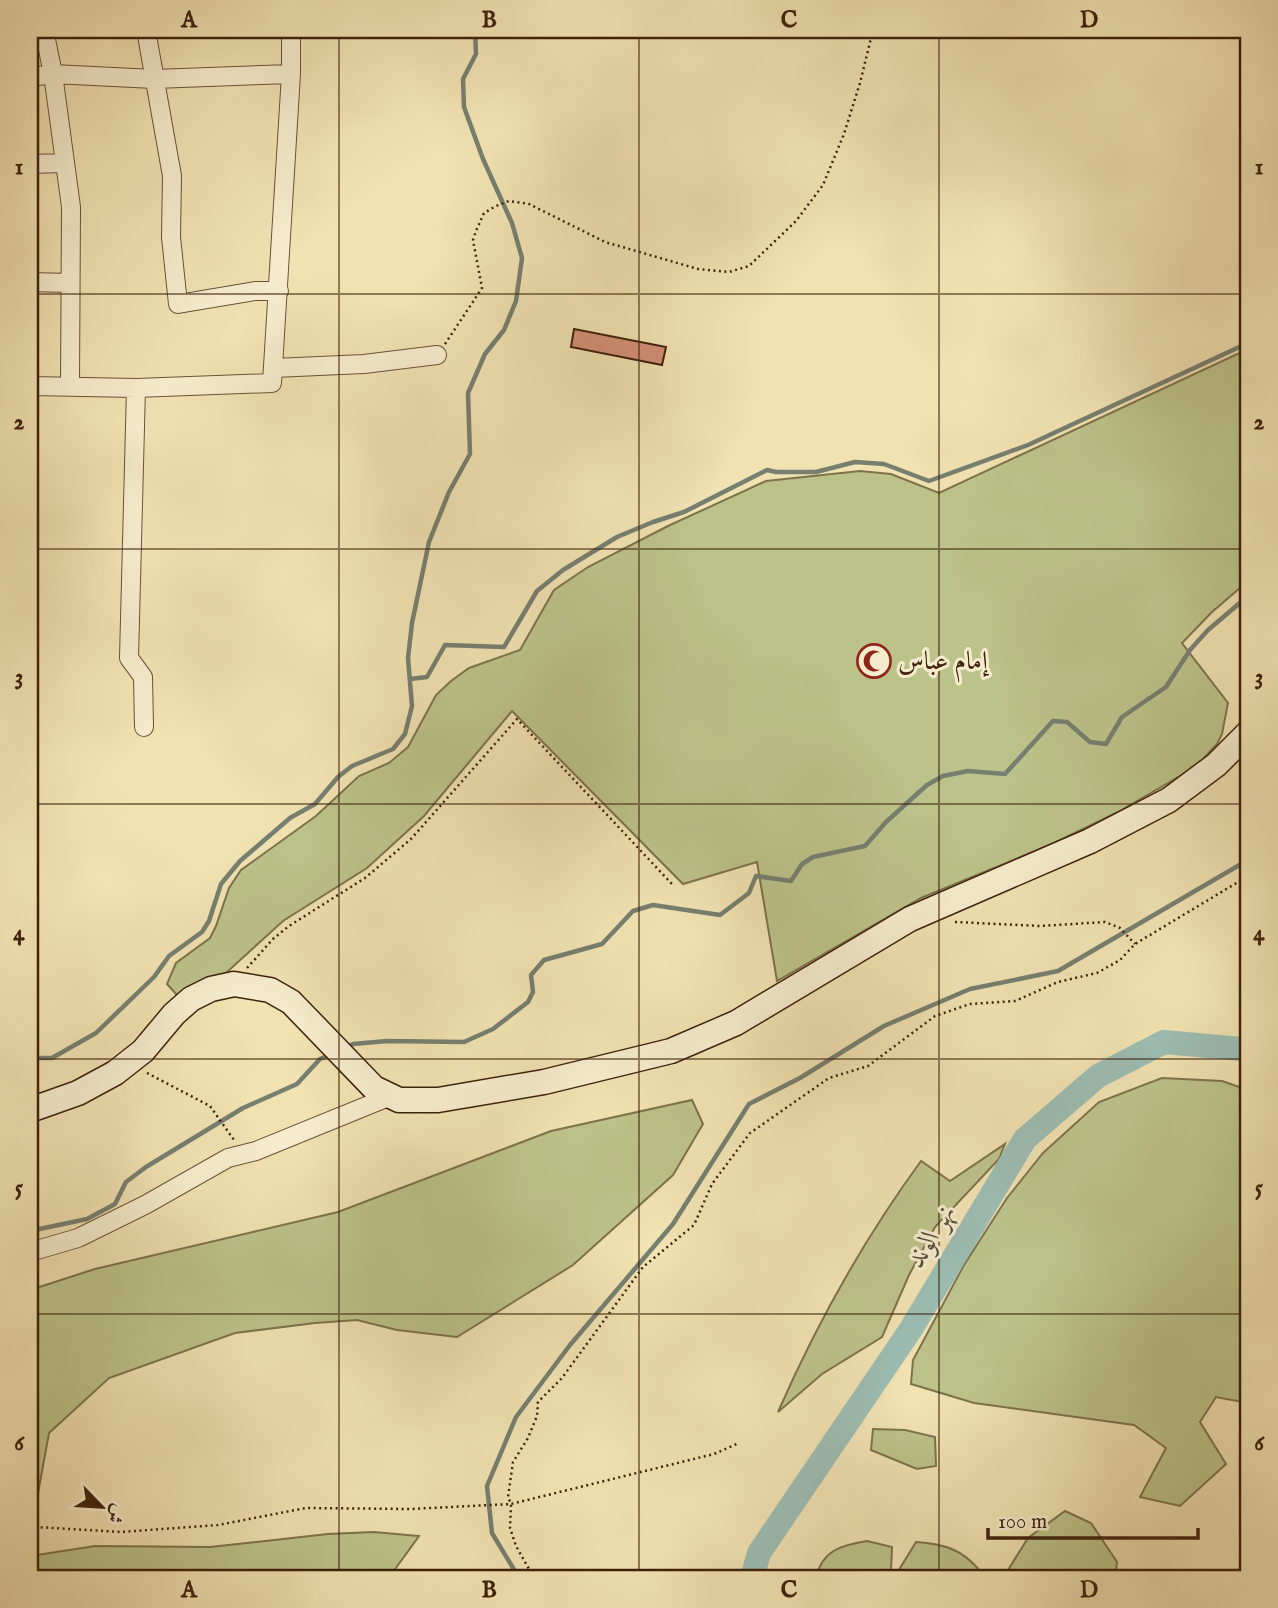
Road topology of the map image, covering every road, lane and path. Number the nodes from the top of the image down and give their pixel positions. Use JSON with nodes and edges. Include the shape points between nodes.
{"nodes":[{"id":1,"x":44,"y":30,"type":"edge"},
{"id":2,"x":146,"y":30,"type":"edge"},
{"id":3,"x":291,"y":30,"type":"edge"},
{"id":4,"x":873,"y":30,"type":"edge"},
{"id":5,"x":53,"y":74,"type":"junction"},
{"id":6,"x":291,"y":74,"type":"junction"},
{"id":7,"x":30,"y":77,"type":"edge"},
{"id":8,"x":154,"y":79,"type":"junction"},
{"id":9,"x":64,"y":163,"type":"junction"},
{"id":10,"x":30,"y":164,"type":"edge"},
{"id":11,"x":30,"y":282,"type":"edge"},
{"id":12,"x":70,"y":283,"type":"junction"},
{"id":13,"x":279,"y":291,"type":"junction"},
{"id":14,"x":437,"y":355,"type":"joint"},
{"id":15,"x":274,"y":368,"type":"junction"},
{"id":16,"x":30,"y":386,"type":"edge"},
{"id":17,"x":69,"y":386,"type":"junction"},
{"id":18,"x":136,"y":388,"type":"junction"},
{"id":19,"x":144,"y":727,"type":"dead end"},
{"id":20,"x":1248,"y":733,"type":"edge"},
{"id":21,"x":1248,"y":876,"type":"edge"},
{"id":22,"x":673,"y":884,"type":"dead end"},
{"id":23,"x":949,"y":921,"type":"dead end"},
{"id":24,"x":1135,"y":944,"type":"junction"},
{"id":25,"x":234,"y":984,"type":"junction"},
{"id":26,"x":130,"y":1062,"type":"junction"},
{"id":27,"x":391,"y":1096,"type":"junction"},
{"id":28,"x":30,"y":1110,"type":"edge"},
{"id":29,"x":229,"y":1132,"type":"dead end"},
{"id":30,"x":30,"y":1252,"type":"edge"},
{"id":31,"x":739,"y":1443,"type":"dead end"},
{"id":32,"x":511,"y":1504,"type":"junction"},
{"id":33,"x":30,"y":1529,"type":"edge"},
{"id":34,"x":534,"y":1578,"type":"edge"}],
"edges":[{"from":1,"to":5,"type":"street"},
{"from":2,"to":8,"type":"street"},
{"from":3,"to":6,"type":"street"},
{"from":4,"to":14,"type":"path","via":[[852,108],[823,185],[796,221],[749,266],[729,272],[698,269],[605,242],[529,204],[509,201],[484,213],[473,240],[482,288]]},
{"from":5,"to":7,"type":"street"},
{"from":5,"to":8,"type":"street"},
{"from":5,"to":9,"type":"street"},
{"from":6,"to":8,"type":"street"},
{"from":6,"to":13,"type":"street"},
{"from":8,"to":13,"type":"street","via":[[172,176],[171,237],[178,304]]},
{"from":9,"to":10,"type":"street"},
{"from":9,"to":12,"type":"street","via":[[71,207]]},
{"from":11,"to":12,"type":"street"},
{"from":12,"to":17,"type":"street"},
{"from":13,"to":15,"type":"street"},
{"from":14,"to":15,"type":"street"},
{"from":15,"to":18,"type":"street","via":[[272,383]]},
{"from":16,"to":17,"type":"street"},
{"from":17,"to":18,"type":"street"},
{"from":18,"to":19,"type":"street","via":[[129,658],[143,677]]},
{"from":20,"to":27,"type":"main road","via":[[1216,765],[1169,800],[1090,841],[910,919],[736,1023],[671,1051],[544,1082],[438,1100]]},
{"from":21,"to":24,"type":"path"},
{"from":22,"to":25,"type":"path","via":[[517,719],[411,839],[365,878],[273,939]]},
{"from":23,"to":24,"type":"path","via":[[1040,926],[1105,922],[1120,928]]},
{"from":24,"to":32,"type":"path","via":[[1120,960],[1097,973],[1058,982],[1015,1001],[971,1004],[935,1016],[868,1066],[829,1078],[750,1133],[712,1184],[694,1225],[643,1267],[562,1378],[538,1402],[528,1438],[513,1462]]},
{"from":25,"to":26,"type":"main road","via":[[191,999]]},
{"from":25,"to":27,"type":"main road","via":[[258,986],[281,995],[304,1013],[374,1088]]},
{"from":26,"to":28,"type":"main road","via":[[97,1084]]},
{"from":26,"to":29,"type":"path","via":[[210,1106]]},
{"from":27,"to":30,"type":"street","via":[[256,1152],[228,1158],[78,1238]]},
{"from":31,"to":32,"type":"path","via":[[714,1454]]},
{"from":32,"to":33,"type":"path","via":[[306,1508],[218,1525],[121,1532]]},
{"from":32,"to":34,"type":"path","via":[[510,1528]]}]}
